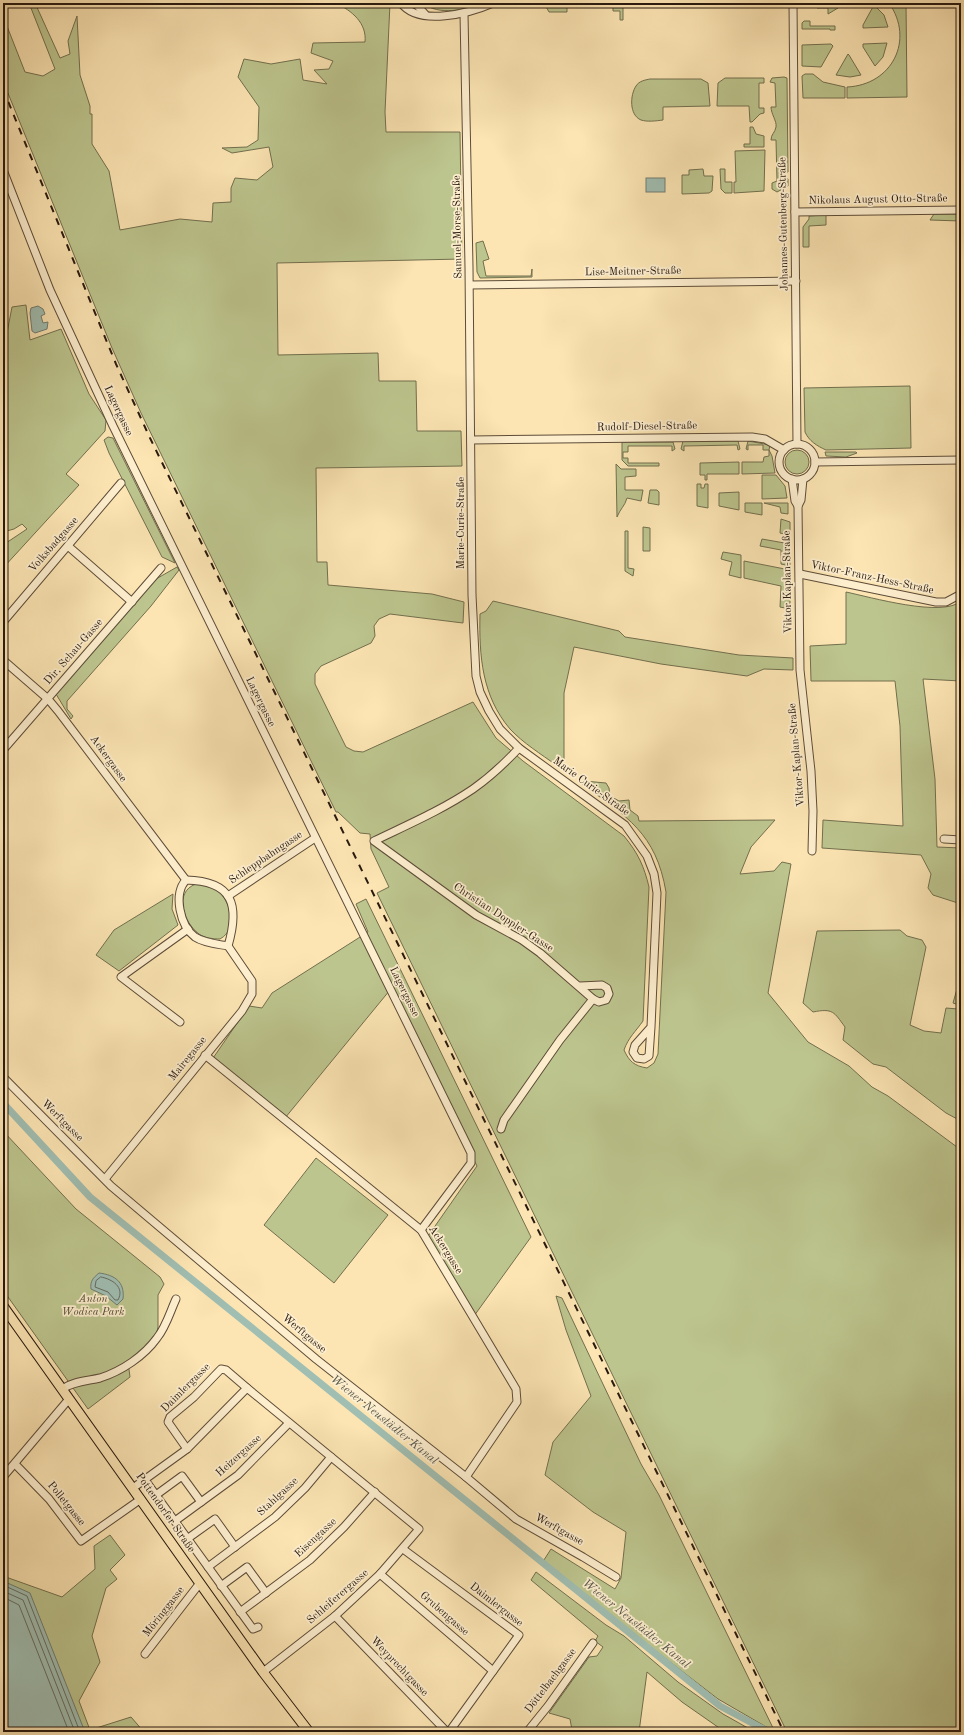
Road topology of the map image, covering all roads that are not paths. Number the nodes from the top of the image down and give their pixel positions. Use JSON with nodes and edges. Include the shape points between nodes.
{"nodes":[{"id":1,"x":401,"y":3,"type":"edge"},
{"id":2,"x":415,"y":3,"type":"edge"},
{"id":3,"x":493,"y":3,"type":"edge"},
{"id":4,"x":792,"y":3,"type":"edge"},
{"id":5,"x":425,"y":14,"type":"junction"},
{"id":6,"x":464,"y":14,"type":"junction"},
{"id":7,"x":3,"y":170,"type":"edge"},
{"id":8,"x":961,"y":210,"type":"edge"},
{"id":9,"x":795,"y":212,"type":"junction"},
{"id":10,"x":796,"y":282,"type":"junction"},
{"id":11,"x":470,"y":285,"type":"junction"},
{"id":12,"x":471,"y":440,"type":"junction"},
{"id":13,"x":797,"y":444,"type":"junction"},
{"id":14,"x":784,"y":450,"type":"junction"},
{"id":15,"x":961,"y":460,"type":"edge"},
{"id":16,"x":815,"y":462,"type":"junction"},
{"id":17,"x":797,"y":480,"type":"junction"},
{"id":18,"x":121,"y":484,"type":"dead end"},
{"id":19,"x":68,"y":546,"type":"junction"},
{"id":20,"x":161,"y":568,"type":"dead end"},
{"id":21,"x":800,"y":574,"type":"junction"},
{"id":22,"x":961,"y":594,"type":"edge"},
{"id":23,"x":132,"y":602,"type":"junction"},
{"id":24,"x":472,"y":607,"type":"joint"},
{"id":25,"x":3,"y":622,"type":"edge"},
{"id":26,"x":800,"y":658,"type":"joint"},
{"id":27,"x":3,"y":660,"type":"edge"},
{"id":28,"x":48,"y":699,"type":"junction"},
{"id":29,"x":519,"y":748,"type":"junction"},
{"id":30,"x":3,"y":750,"type":"edge"},
{"id":31,"x":316,"y":838,"type":"junction"},
{"id":32,"x":944,"y":839,"type":"dead end"},
{"id":33,"x":961,"y":840,"type":"edge"},
{"id":34,"x":812,"y":851,"type":"dead end"},
{"id":35,"x":186,"y":880,"type":"junction"},
{"id":36,"x":228,"y":896,"type":"junction"},
{"id":37,"x":188,"y":929,"type":"junction"},
{"id":38,"x":228,"y":946,"type":"junction"},
{"id":39,"x":580,"y":986,"type":"junction"},
{"id":40,"x":593,"y":999,"type":"junction"},
{"id":41,"x":180,"y":1022,"type":"dead end"},
{"id":42,"x":651,"y":1027,"type":"dead end"},
{"id":43,"x":205,"y":1055,"type":"junction"},
{"id":44,"x":3,"y":1077,"type":"edge"},
{"id":45,"x":501,"y":1129,"type":"dead end"},
{"id":46,"x":105,"y":1179,"type":"junction"},
{"id":47,"x":421,"y":1230,"type":"junction"},
{"id":48,"x":176,"y":1299,"type":"dead end"},
{"id":49,"x":4,"y":1311,"type":"edge"},
{"id":50,"x":247,"y":1388,"type":"junction"},
{"id":51,"x":62,"y":1389,"type":"junction"},
{"id":52,"x":70,"y":1399,"type":"junction"},
{"id":53,"x":289,"y":1423,"type":"junction"},
{"id":54,"x":187,"y":1449,"type":"junction"},
{"id":55,"x":331,"y":1457,"type":"junction"},
{"id":56,"x":15,"y":1464,"type":"junction"},
{"id":57,"x":3,"y":1477,"type":"edge"},
{"id":58,"x":466,"y":1477,"type":"junction"},
{"id":59,"x":145,"y":1480,"type":"junction"},
{"id":60,"x":133,"y":1488,"type":"junction"},
{"id":61,"x":374,"y":1492,"type":"junction"},
{"id":62,"x":156,"y":1495,"type":"junction"},
{"id":63,"x":141,"y":1499,"type":"junction"},
{"id":64,"x":201,"y":1502,"type":"junction"},
{"id":65,"x":175,"y":1521,"type":"junction"},
{"id":66,"x":418,"y":1529,"type":"joint"},
{"id":67,"x":188,"y":1539,"type":"junction"},
{"id":68,"x":235,"y":1547,"type":"junction"},
{"id":69,"x":403,"y":1549,"type":"junction"},
{"id":70,"x":208,"y":1567,"type":"junction"},
{"id":71,"x":380,"y":1574,"type":"junction"},
{"id":72,"x":616,"y":1577,"type":"dead end"},
{"id":73,"x":200,"y":1583,"type":"junction"},
{"id":74,"x":221,"y":1586,"type":"junction"},
{"id":75,"x":266,"y":1593,"type":"junction"},
{"id":76,"x":240,"y":1612,"type":"junction"},
{"id":77,"x":335,"y":1616,"type":"junction"},
{"id":78,"x":258,"y":1626,"type":"dead end"},
{"id":79,"x":593,"y":1644,"type":"dead end"},
{"id":80,"x":145,"y":1654,"type":"dead end"},
{"id":81,"x":493,"y":1671,"type":"junction"},
{"id":82,"x":263,"y":1672,"type":"junction"},
{"id":83,"x":451,"y":1731,"type":"edge"},
{"id":84,"x":309,"y":1732,"type":"edge"},
{"id":85,"x":527,"y":1732,"type":"edge"}],
"edges":[{"from":1,"to":5,"type":"street","via":[[410,12]]},
{"from":2,"to":5,"type":"street"},
{"from":3,"to":6,"type":"street"},
{"from":4,"to":9,"type":"street","name":"Johannes-Gutenberg-Straße"},
{"from":5,"to":6,"type":"street"},
{"from":6,"to":11,"type":"street","name":"Samuel-Morse-Straße"},
{"from":7,"to":31,"type":"street","name":"Lagergasse","via":[[50,290],[113,426]]},
{"from":8,"to":9,"type":"street","name":"Nikolaus August Otto-Straße"},
{"from":9,"to":10,"type":"street","name":"Johannes-Gutenberg-Straße"},
{"from":10,"to":11,"type":"street","name":"Lise-Meitner-Straße"},
{"from":10,"to":13,"type":"street","name":"Johannes-Gutenberg-Straße"},
{"from":11,"to":12,"type":"street","name":"Samuel-Morse-Straße"},
{"from":12,"to":14,"type":"street","name":"Rudolf-Diesel-Straße","via":[[752,437],[765,439]]},
{"from":12,"to":24,"type":"street","name":"Marie-Curie-Straße"},
{"from":13,"to":14,"type":"street"},
{"from":13,"to":16,"type":"street","via":[[809,449],[814,455]]},
{"from":14,"to":17,"type":"street","via":[[779,464],[782,471]]},
{"from":15,"to":16,"type":"street"},
{"from":16,"to":17,"type":"street","via":[[811,473]]},
{"from":17,"to":21,"type":"street","name":"Viktor Kaplan-Straße","via":[[795,500],[798,506]]},
{"from":18,"to":19,"type":"street","name":"Volksbadgasse"},
{"from":19,"to":23,"type":"street"},
{"from":19,"to":25,"type":"street","name":"Volksbadgasse"},
{"from":20,"to":23,"type":"street","name":"Dir. Schau-Gasse"},
{"from":21,"to":22,"type":"street","name":"Viktor-Franz-Hess-Straße","via":[[936,602],[946,602]]},
{"from":21,"to":26,"type":"street","name":"Viktor Kaplan-Straße"},
{"from":23,"to":28,"type":"street","name":"Dir. Schau-Gasse"},
{"from":24,"to":29,"type":"street","name":"Marie Curie-Straße","via":[[474,663],[480,692],[488,711]]},
{"from":26,"to":34,"type":"street","name":"Viktor-Kaplan-Straße","via":[[811,771]]},
{"from":27,"to":28,"type":"street","name":"Ackergasse"},
{"from":28,"to":30,"type":"street","name":"Dir. Schau-Gasse"},
{"from":28,"to":35,"type":"street","name":"Ackergasse"},
{"from":29,"to":39,"type":"street","name":"Christian Doppler-Gasse","via":[[473,789],[446,806],[374,841],[476,915],[522,940]]},
{"from":29,"to":42,"type":"street","name":"Marie Curie-Straße","via":[[626,825],[647,856],[654,874],[657,894]]},
{"from":31,"to":36,"type":"street","name":"Schleppbahngasse"},
{"from":31,"to":47,"type":"street","name":"Lagergasse","via":[[471,1153],[471,1164]]},
{"from":32,"to":33,"type":"street"},
{"from":35,"to":36,"type":"street","via":[[203,880],[217,885]]},
{"from":35,"to":37,"type":"street","via":[[183,883],[179,906]]},
{"from":36,"to":38,"type":"street","via":[[235,915]]},
{"from":37,"to":38,"type":"street","via":[[200,940]]},
{"from":37,"to":41,"type":"street","via":[[121,977]]},
{"from":38,"to":43,"type":"street","name":"Mairegasse","via":[[252,981],[252,994],[242,1011]]},
{"from":39,"to":40,"type":"street","name":"Christian Doppler-Gasse"},
{"from":39,"to":40,"type":"street","via":[[602,985],[607,988],[609,994],[606,1000],[599,1002]]},
{"from":40,"to":45,"type":"street","via":[[560,1040],[504,1120]]},
{"from":43,"to":46,"type":"street","name":"Mairegasse"},
{"from":43,"to":47,"type":"street","name":"Ackergasse"},
{"from":44,"to":46,"type":"street","name":"Werftgasse"},
{"from":46,"to":58,"type":"street","name":"Werftgasse","via":[[316,1359]]},
{"from":47,"to":58,"type":"street","name":"Ackergasse","via":[[516,1389],[517,1402]]},
{"from":48,"to":51,"type":"street","via":[[158,1337],[144,1354],[110,1374],[78,1381]]},
{"from":49,"to":51,"type":"main road","name":"Pottendorfer Straße"},
{"from":50,"to":53,"type":"street","name":"Daimlergasse"},
{"from":50,"to":54,"type":"street"},
{"from":50,"to":54,"type":"street","name":"Daimlergasse","via":[[226,1370],[221,1369],[170,1417],[168,1422]]},
{"from":51,"to":52,"type":"main road","name":"Pottendorfer Straße"},
{"from":52,"to":56,"type":"street"},
{"from":52,"to":60,"type":"main road","name":"Pottendorfer Straße"},
{"from":53,"to":55,"type":"street","name":"Daimlergasse"},
{"from":53,"to":64,"type":"street","name":"Heizergasse","via":[[238,1475]]},
{"from":54,"to":59,"type":"street"},
{"from":55,"to":61,"type":"street","name":"Daimlergasse"},
{"from":55,"to":68,"type":"street","name":"Stahlgasse","via":[[305,1488],[275,1517]]},
{"from":56,"to":57,"type":"street"},
{"from":56,"to":63,"type":"street","name":"Polletgasse","via":[[49,1499],[81,1541]]},
{"from":58,"to":72,"type":"street","name":"Werftgasse","via":[[516,1519]]},
{"from":59,"to":60,"type":"street"},
{"from":59,"to":62,"type":"street","name":"Pottendorfer Straße"},
{"from":60,"to":63,"type":"main road","name":"Pottendorfer Straße"},
{"from":61,"to":66,"type":"street","name":"Daimlergasse"},
{"from":61,"to":75,"type":"street","name":"Eisengasse","via":[[344,1527],[310,1560]]},
{"from":62,"to":64,"type":"street","via":[[182,1476]]},
{"from":62,"to":65,"type":"street","name":"Pottendorfer Straße"},
{"from":63,"to":73,"type":"main road","name":"Pottendorfer Straße"},
{"from":64,"to":65,"type":"street","name":"Heizergasse"},
{"from":65,"to":67,"type":"street","name":"Pottendorfer Straße"},
{"from":66,"to":69,"type":"street","name":"Schleiferergasse"},
{"from":67,"to":68,"type":"street","via":[[215,1519]]},
{"from":67,"to":70,"type":"street","name":"Pottendorfer Straße"},
{"from":68,"to":70,"type":"street","name":"Stahlgasse"},
{"from":69,"to":71,"type":"street","name":"Schleiferergasse"},
{"from":69,"to":81,"type":"street","name":"Daimlergasse","via":[[519,1635]]},
{"from":70,"to":74,"type":"street","name":"Pottendorfer Straße"},
{"from":71,"to":77,"type":"street","name":"Schleiferergasse"},
{"from":71,"to":81,"type":"street","name":"Grubengasse"},
{"from":73,"to":80,"type":"street","name":"Möringgasse"},
{"from":73,"to":82,"type":"main road","name":"Pottendorfer Straße"},
{"from":74,"to":75,"type":"street","via":[[247,1567]]},
{"from":74,"to":76,"type":"street","name":"Pottendorfer Straße"},
{"from":75,"to":76,"type":"street","name":"Eisengasse"},
{"from":76,"to":78,"type":"street","name":"Pottendorfer Straße","via":[[253,1629]]},
{"from":77,"to":82,"type":"street","name":"Schleiferergasse"},
{"from":77,"to":83,"type":"street","name":"Weyprechtgasse"},
{"from":79,"to":85,"type":"street","name":"Döttelbachgasse"},
{"from":81,"to":83,"type":"street","name":"Daimlergasse"},
{"from":82,"to":84,"type":"main road","name":"Pottendorfer Straße"}]}
